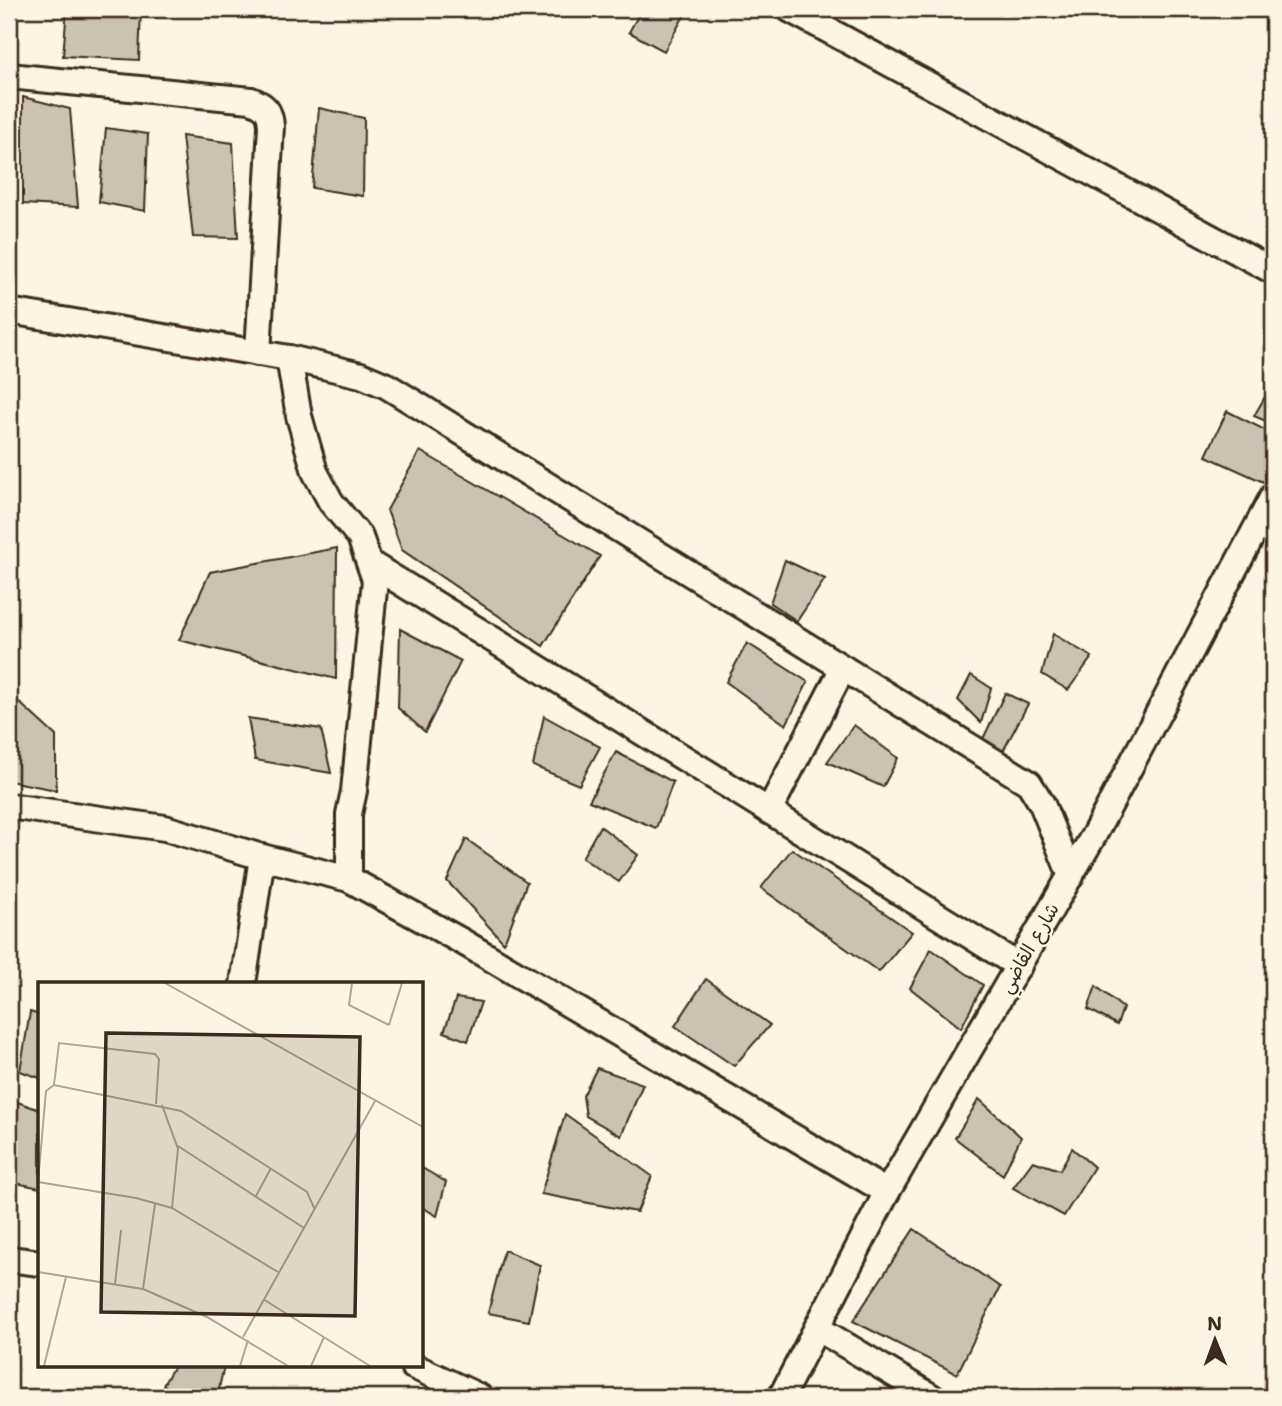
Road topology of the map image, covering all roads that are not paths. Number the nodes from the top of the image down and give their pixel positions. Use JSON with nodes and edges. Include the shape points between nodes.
{"nodes":[{"id":1,"x":789,"y":9,"type":"edge"},
{"id":2,"x":9,"y":76,"type":"edge"},
{"id":3,"x":1273,"y":271,"type":"edge"},
{"id":4,"x":9,"y":311,"type":"edge"},
{"id":5,"x":258,"y":353,"type":"junction"},
{"id":6,"x":289,"y":358,"type":"junction"},
{"id":7,"x":1273,"y":496,"type":"edge"},
{"id":8,"x":371,"y":564,"type":"junction"},
{"id":9,"x":843,"y":668,"type":"junction"},
{"id":10,"x":9,"y":806,"type":"edge"},
{"id":11,"x":769,"y":811,"type":"junction"},
{"id":12,"x":262,"y":857,"type":"junction"},
{"id":13,"x":1070,"y":876,"type":"junction"},
{"id":14,"x":349,"y":878,"type":"junction"},
{"id":15,"x":1018,"y":966,"type":"junction"},
{"id":16,"x":243,"y":982,"type":"edge"},
{"id":17,"x":887,"y":1192,"type":"junction"},
{"id":18,"x":9,"y":1259,"type":"edge"},
{"id":19,"x":38,"y":1263,"type":"edge"},
{"id":20,"x":817,"y":1328,"type":"junction"},
{"id":21,"x":417,"y":1368,"type":"edge"},
{"id":22,"x":480,"y":1397,"type":"edge"},
{"id":23,"x":781,"y":1397,"type":"edge"},
{"id":24,"x":932,"y":1397,"type":"edge"}],
"edges":[{"from":1,"to":3,"type":"street"},
{"from":2,"to":5,"type":"street","via":[[251,100],[265,106],[271,126]]},
{"from":4,"to":5,"type":"street"},
{"from":5,"to":6,"type":"street"},
{"from":6,"to":8,"type":"street","via":[[299,416],[316,472],[331,502],[359,537]]},
{"from":6,"to":9,"type":"street","via":[[387,386]]},
{"from":7,"to":13,"type":"street","name":"شارع القاضي"},
{"from":8,"to":11,"type":"street"},
{"from":8,"to":14,"type":"street","via":[[374,580],[364,696],[349,814]]},
{"from":9,"to":11,"type":"street"},
{"from":9,"to":13,"type":"street","via":[[1029,783]]},
{"from":10,"to":12,"type":"street","via":[[165,828]]},
{"from":11,"to":15,"type":"street"},
{"from":12,"to":14,"type":"street"},
{"from":12,"to":16,"type":"street"},
{"from":13,"to":15,"type":"street","name":"شارع القاضي"},
{"from":14,"to":17,"type":"street"},
{"from":15,"to":17,"type":"street","name":"شارع القاضي"},
{"from":17,"to":20,"type":"street","name":"شارع القاضي"},
{"from":18,"to":19,"type":"street"},
{"from":20,"to":23,"type":"street","name":"شارع القاضي"},
{"from":20,"to":24,"type":"street"},
{"from":21,"to":22,"type":"street"}]}
